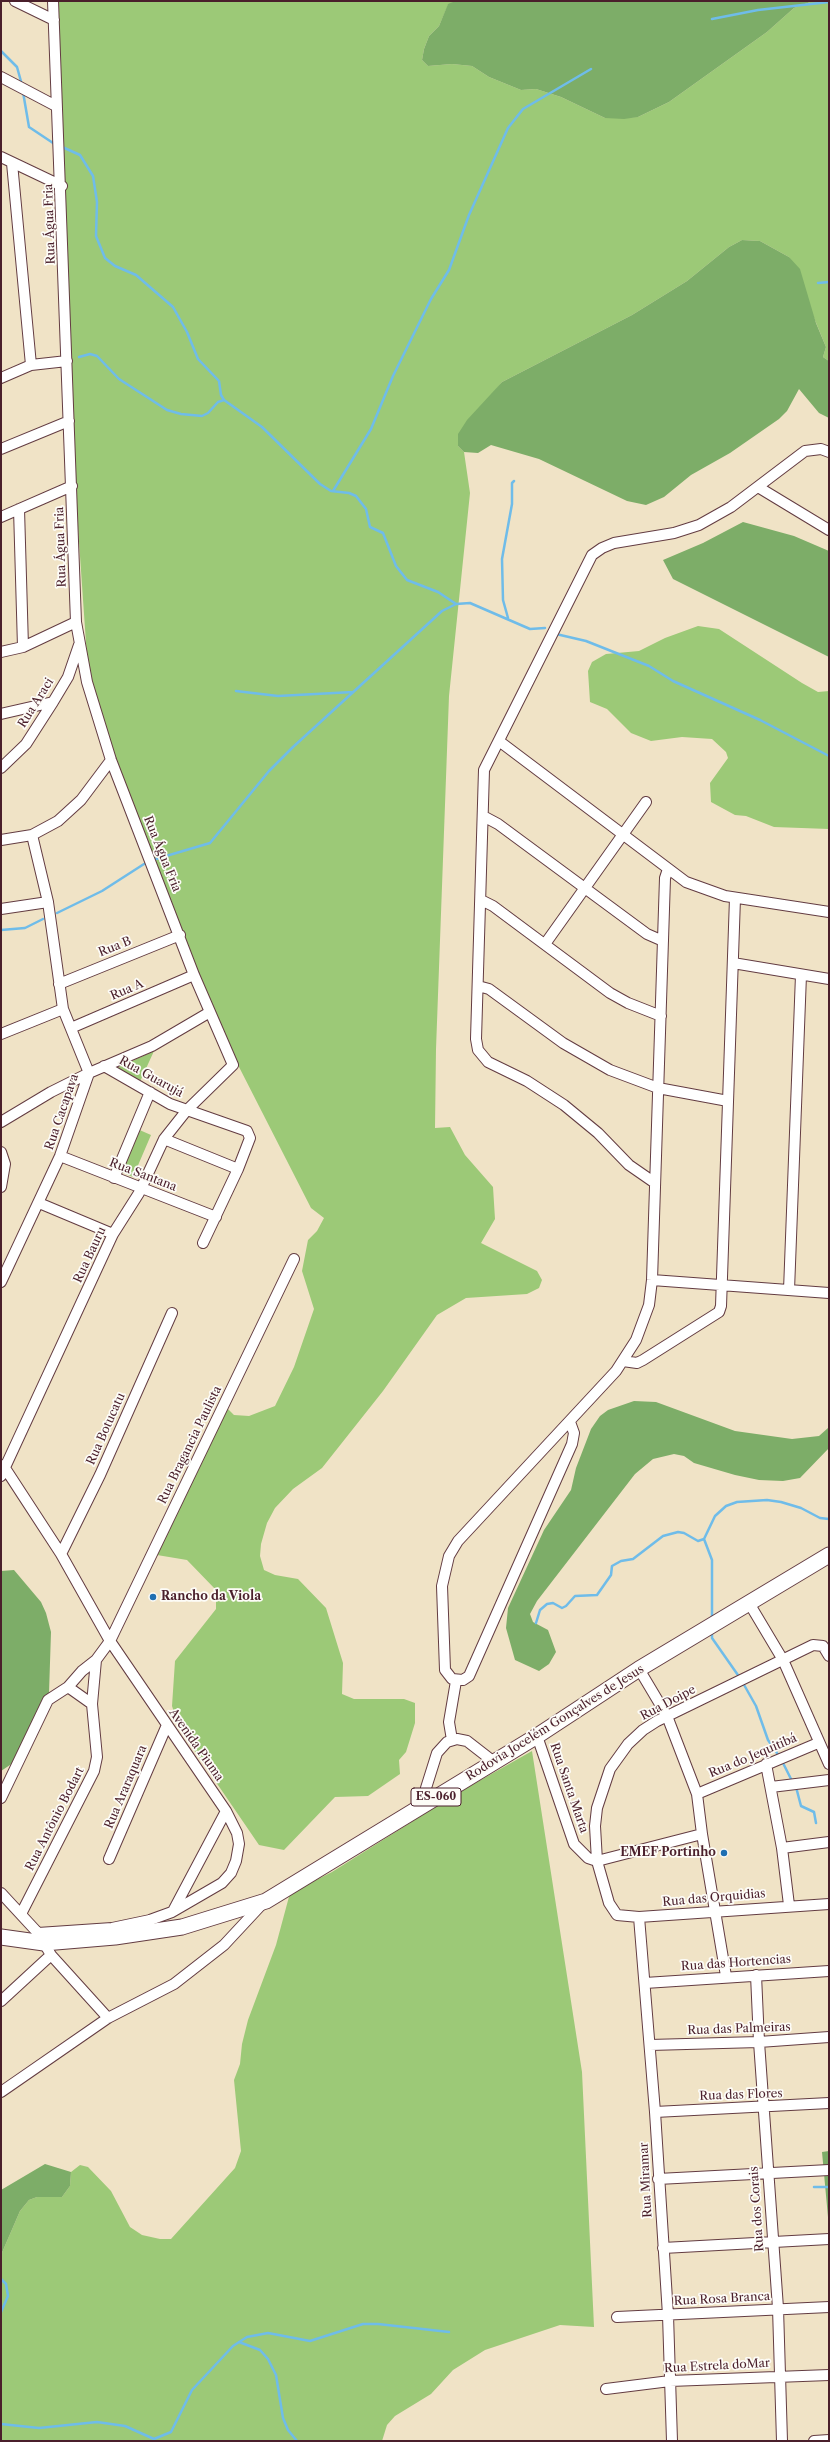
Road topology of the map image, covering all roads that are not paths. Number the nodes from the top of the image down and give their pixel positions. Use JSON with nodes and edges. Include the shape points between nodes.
{"nodes":[{"id":1,"x":15,"y":1,"type":"edge"},
{"id":2,"x":53,"y":1,"type":"edge"},
{"id":3,"x":54,"y":20,"type":"junction"},
{"id":4,"x":1,"y":77,"type":"edge"},
{"id":5,"x":56,"y":106,"type":"junction"},
{"id":6,"x":1,"y":157,"type":"edge"},
{"id":7,"x":12,"y":163,"type":"junction"},
{"id":8,"x":62,"y":186,"type":"junction"},
{"id":9,"x":67,"y":361,"type":"junction"},
{"id":10,"x":31,"y":365,"type":"junction"},
{"id":11,"x":1,"y":378,"type":"edge"},
{"id":12,"x":69,"y":421,"type":"junction"},
{"id":13,"x":1,"y":449,"type":"edge"},
{"id":14,"x":829,"y":452,"type":"edge"},
{"id":15,"x":72,"y":486,"type":"junction"},
{"id":16,"x":758,"y":487,"type":"junction"},
{"id":17,"x":19,"y":509,"type":"junction"},
{"id":18,"x":1,"y":517,"type":"edge"},
{"id":19,"x":829,"y":530,"type":"edge"},
{"id":20,"x":76,"y":622,"type":"junction"},
{"id":21,"x":80,"y":644,"type":"junction"},
{"id":22,"x":23,"y":647,"type":"junction"},
{"id":23,"x":1,"y":652,"type":"edge"},
{"id":24,"x":53,"y":702,"type":"junction"},
{"id":25,"x":1,"y":714,"type":"edge"},
{"id":26,"x":499,"y":741,"type":"junction"},
{"id":27,"x":111,"y":760,"type":"junction"},
{"id":28,"x":1,"y":768,"type":"edge"},
{"id":29,"x":646,"y":802,"type":"dead end"},
{"id":30,"x":483,"y":816,"type":"junction"},
{"id":31,"x":32,"y":835,"type":"junction"},
{"id":32,"x":622,"y":835,"type":"junction"},
{"id":33,"x":1,"y":840,"type":"edge"},
{"id":34,"x":668,"y":869,"type":"junction"},
{"id":35,"x":585,"y":888,"type":"junction"},
{"id":36,"x":735,"y":898,"type":"junction"},
{"id":37,"x":481,"y":900,"type":"junction"},
{"id":38,"x":48,"y":902,"type":"junction"},
{"id":39,"x":1,"y":909,"type":"edge"},
{"id":40,"x":829,"y":912,"type":"edge"},
{"id":41,"x":180,"y":935,"type":"junction"},
{"id":42,"x":663,"y":941,"type":"junction"},
{"id":43,"x":545,"y":944,"type":"junction"},
{"id":44,"x":733,"y":963,"type":"junction"},
{"id":45,"x":194,"y":975,"type":"junction"},
{"id":46,"x":801,"y":975,"type":"junction"},
{"id":47,"x":829,"y":979,"type":"edge"},
{"id":48,"x":59,"y":984,"type":"junction"},
{"id":49,"x":478,"y":986,"type":"junction"},
{"id":50,"x":64,"y":1009,"type":"junction"},
{"id":51,"x":210,"y":1012,"type":"junction"},
{"id":52,"x":661,"y":1016,"type":"junction"},
{"id":53,"x":71,"y":1028,"type":"junction"},
{"id":54,"x":1,"y":1034,"type":"edge"},
{"id":55,"x":233,"y":1065,"type":"joint"},
{"id":56,"x":104,"y":1066,"type":"junction"},
{"id":57,"x":89,"y":1073,"type":"junction"},
{"id":58,"x":658,"y":1088,"type":"junction"},
{"id":59,"x":150,"y":1092,"type":"junction"},
{"id":60,"x":728,"y":1101,"type":"junction"},
{"id":61,"x":187,"y":1110,"type":"junction"},
{"id":62,"x":1,"y":1122,"type":"edge"},
{"id":63,"x":164,"y":1139,"type":"junction"},
{"id":64,"x":1,"y":1152,"type":"edge"},
{"id":65,"x":60,"y":1156,"type":"junction"},
{"id":66,"x":238,"y":1169,"type":"junction"},
{"id":67,"x":114,"y":1178,"type":"junction"},
{"id":68,"x":655,"y":1183,"type":"junction"},
{"id":69,"x":1,"y":1187,"type":"edge"},
{"id":70,"x":141,"y":1188,"type":"junction"},
{"id":71,"x":39,"y":1203,"type":"junction"},
{"id":72,"x":216,"y":1217,"type":"junction"},
{"id":73,"x":113,"y":1234,"type":"junction"},
{"id":74,"x":203,"y":1243,"type":"dead end"},
{"id":75,"x":294,"y":1259,"type":"dead end"},
{"id":76,"x":652,"y":1280,"type":"junction"},
{"id":77,"x":1,"y":1282,"type":"edge"},
{"id":78,"x":722,"y":1285,"type":"junction"},
{"id":79,"x":789,"y":1290,"type":"junction"},
{"id":80,"x":829,"y":1293,"type":"edge"},
{"id":81,"x":172,"y":1313,"type":"dead end"},
{"id":82,"x":623,"y":1361,"type":"junction"},
{"id":83,"x":570,"y":1422,"type":"junction"},
{"id":84,"x":2,"y":1468,"type":"edge"},
{"id":85,"x":61,"y":1554,"type":"junction"},
{"id":86,"x":829,"y":1555,"type":"edge"},
{"id":87,"x":749,"y":1603,"type":"junction"},
{"id":88,"x":110,"y":1641,"type":"junction"},
{"id":89,"x":829,"y":1656,"type":"edge"},
{"id":90,"x":96,"y":1660,"type":"junction"},
{"id":91,"x":783,"y":1660,"type":"junction"},
{"id":92,"x":639,"y":1669,"type":"junction"},
{"id":93,"x":456,"y":1680,"type":"junction"},
{"id":94,"x":68,"y":1687,"type":"junction"},
{"id":95,"x":92,"y":1704,"type":"junction"},
{"id":96,"x":667,"y":1716,"type":"junction"},
{"id":97,"x":166,"y":1725,"type":"junction"},
{"id":98,"x":537,"y":1736,"type":"junction"},
{"id":99,"x":452,"y":1740,"type":"junction"},
{"id":100,"x":818,"y":1743,"type":"junction"},
{"id":101,"x":494,"y":1762,"type":"junction"},
{"id":102,"x":766,"y":1764,"type":"junction"},
{"id":103,"x":829,"y":1764,"type":"edge"},
{"id":104,"x":829,"y":1780,"type":"edge"},
{"id":105,"x":772,"y":1787,"type":"junction"},
{"id":106,"x":697,"y":1794,"type":"junction"},
{"id":107,"x":1,"y":1798,"type":"edge"},
{"id":108,"x":427,"y":1802,"type":"junction"},
{"id":109,"x":226,"y":1811,"type":"junction"},
{"id":110,"x":702,"y":1834,"type":"junction"},
{"id":111,"x":829,"y":1842,"type":"edge"},
{"id":112,"x":782,"y":1848,"type":"junction"},
{"id":113,"x":109,"y":1860,"type":"dead end"},
{"id":114,"x":597,"y":1861,"type":"junction"},
{"id":115,"x":1,"y":1893,"type":"edge"},
{"id":116,"x":266,"y":1901,"type":"junction"},
{"id":117,"x":609,"y":1903,"type":"joint"},
{"id":118,"x":829,"y":1904,"type":"edge"},
{"id":119,"x":789,"y":1905,"type":"junction"},
{"id":120,"x":172,"y":1912,"type":"junction"},
{"id":121,"x":714,"y":1912,"type":"junction"},
{"id":122,"x":21,"y":1914,"type":"junction"},
{"id":123,"x":639,"y":1918,"type":"junction"},
{"id":124,"x":1,"y":1937,"type":"edge"},
{"id":125,"x":45,"y":1944,"type":"junction"},
{"id":126,"x":829,"y":1971,"type":"edge"},
{"id":127,"x":756,"y":1975,"type":"junction"},
{"id":128,"x":726,"y":1976,"type":"junction"},
{"id":129,"x":645,"y":1983,"type":"junction"},
{"id":130,"x":1,"y":2001,"type":"edge"},
{"id":131,"x":108,"y":2018,"type":"junction"},
{"id":132,"x":829,"y":2037,"type":"edge"},
{"id":133,"x":759,"y":2042,"type":"junction"},
{"id":134,"x":650,"y":2045,"type":"junction"},
{"id":135,"x":1,"y":2092,"type":"edge"},
{"id":136,"x":829,"y":2104,"type":"edge"},
{"id":137,"x":763,"y":2108,"type":"junction"},
{"id":138,"x":655,"y":2112,"type":"junction"},
{"id":139,"x":829,"y":2170,"type":"edge"},
{"id":140,"x":769,"y":2175,"type":"junction"},
{"id":141,"x":658,"y":2179,"type":"junction"},
{"id":142,"x":829,"y":2239,"type":"edge"},
{"id":143,"x":772,"y":2241,"type":"junction"},
{"id":144,"x":663,"y":2248,"type":"junction"},
{"id":145,"x":829,"y":2307,"type":"edge"},
{"id":146,"x":778,"y":2308,"type":"junction"},
{"id":147,"x":668,"y":2315,"type":"junction"},
{"id":148,"x":617,"y":2317,"type":"dead end"},
{"id":149,"x":829,"y":2375,"type":"edge"},
{"id":150,"x":778,"y":2376,"type":"junction"},
{"id":151,"x":670,"y":2381,"type":"junction"},
{"id":152,"x":606,"y":2389,"type":"dead end"},
{"id":153,"x":829,"y":2440,"type":"edge"},
{"id":154,"x":672,"y":2441,"type":"edge"},
{"id":155,"x":782,"y":2441,"type":"edge"},
{"id":156,"x":814,"y":2441,"type":"edge"}],
"edges":[{"from":1,"to":3,"type":"street"},
{"from":2,"to":3,"type":"street","name":"Rua Água Fria"},
{"from":3,"to":5,"type":"street","name":"Rua Água Fria"},
{"from":4,"to":5,"type":"street"},
{"from":5,"to":8,"type":"street","name":"Rua Água Fria"},
{"from":6,"to":7,"type":"street"},
{"from":7,"to":8,"type":"street"},
{"from":7,"to":10,"type":"street"},
{"from":8,"to":9,"type":"street","name":"Rua Água Fria"},
{"from":9,"to":10,"type":"street"},
{"from":9,"to":12,"type":"street","name":"Rua Água Fria"},
{"from":10,"to":11,"type":"street"},
{"from":12,"to":13,"type":"street"},
{"from":12,"to":15,"type":"street","name":"Rua Água Fria"},
{"from":14,"to":16,"type":"street","via":[[821,449],[805,451]]},
{"from":15,"to":17,"type":"street"},
{"from":15,"to":20,"type":"street","name":"Rua Água Fria"},
{"from":16,"to":19,"type":"street"},
{"from":16,"to":26,"type":"street","via":[[699,525],[674,533],[614,544],[592,555]]},
{"from":17,"to":18,"type":"street"},
{"from":17,"to":22,"type":"street"},
{"from":20,"to":21,"type":"street","name":"Rua Água Fria"},
{"from":20,"to":22,"type":"street"},
{"from":21,"to":24,"type":"street","name":"Rua Araci","via":[[68,676]]},
{"from":21,"to":27,"type":"street","name":"Rua Água Fria","via":[[87,682]]},
{"from":22,"to":23,"type":"street"},
{"from":24,"to":25,"type":"street"},
{"from":24,"to":28,"type":"street","name":"Rua Araci","via":[[26,744]]},
{"from":26,"to":30,"type":"street","via":[[484,770]]},
{"from":26,"to":32,"type":"street"},
{"from":27,"to":31,"type":"street","via":[[81,800],[58,821]]},
{"from":27,"to":41,"type":"street","name":"Rua Água Fria"},
{"from":29,"to":32,"type":"street"},
{"from":30,"to":35,"type":"street","via":[[498,824]]},
{"from":30,"to":37,"type":"street"},
{"from":31,"to":33,"type":"street"},
{"from":31,"to":38,"type":"street"},
{"from":32,"to":34,"type":"street"},
{"from":32,"to":35,"type":"street"},
{"from":34,"to":36,"type":"street","via":[[696,887]]},
{"from":34,"to":42,"type":"street","via":[[665,878]]},
{"from":35,"to":42,"type":"street","via":[[647,934]]},
{"from":35,"to":43,"type":"street"},
{"from":36,"to":40,"type":"street"},
{"from":36,"to":44,"type":"street"},
{"from":37,"to":43,"type":"street"},
{"from":37,"to":49,"type":"street"},
{"from":38,"to":39,"type":"street"},
{"from":38,"to":48,"type":"street"},
{"from":41,"to":45,"type":"street","name":"Rua Água Fria"},
{"from":41,"to":48,"type":"street","name":"Rua B"},
{"from":42,"to":52,"type":"street"},
{"from":43,"to":52,"type":"street","via":[[610,993]]},
{"from":44,"to":46,"type":"street"},
{"from":44,"to":60,"type":"street"},
{"from":45,"to":51,"type":"street","name":"Rua Água Fria"},
{"from":45,"to":53,"type":"street","name":"Rua A"},
{"from":46,"to":47,"type":"street"},
{"from":46,"to":79,"type":"street"},
{"from":48,"to":50,"type":"street"},
{"from":49,"to":58,"type":"street","via":[[489,990],[590,1060],[626,1077]]},
{"from":49,"to":68,"type":"street","via":[[477,1044],[484,1058],[564,1105],[598,1133],[629,1165]]},
{"from":50,"to":53,"type":"street"},
{"from":50,"to":54,"type":"street"},
{"from":51,"to":55,"type":"street","name":"Rua Água Fria"},
{"from":51,"to":56,"type":"street","name":"Rua Cacapava","via":[[152,1046]]},
{"from":52,"to":58,"type":"street"},
{"from":53,"to":57,"type":"street"},
{"from":55,"to":61,"type":"street","name":"Rua Bauru"},
{"from":56,"to":57,"type":"street","name":"Rua Cacapava"},
{"from":56,"to":59,"type":"street","name":"Rua Guarujá"},
{"from":57,"to":62,"type":"street"},
{"from":57,"to":65,"type":"street","name":"Rua Cacapava"},
{"from":58,"to":60,"type":"street"},
{"from":58,"to":68,"type":"street"},
{"from":59,"to":61,"type":"street","name":"Rua Guarujá","via":[[170,1104]]},
{"from":59,"to":67,"type":"street"},
{"from":60,"to":78,"type":"street"},
{"from":61,"to":63,"type":"street","name":"Rua Bauru"},
{"from":61,"to":66,"type":"street","name":"Rua Guarujá","via":[[246,1131],[250,1138]]},
{"from":63,"to":66,"type":"street"},
{"from":63,"to":70,"type":"street","name":"Rua Bauru"},
{"from":64,"to":69,"type":"street","via":[[5,1164]]},
{"from":65,"to":67,"type":"street","name":"Rua Santana"},
{"from":65,"to":71,"type":"street","name":"Rua Cacapava"},
{"from":66,"to":72,"type":"street"},
{"from":67,"to":70,"type":"street","name":"Rua Santana"},
{"from":68,"to":76,"type":"street"},
{"from":70,"to":72,"type":"street","name":"Rua Santana"},
{"from":70,"to":73,"type":"street","name":"Rua Bauru"},
{"from":71,"to":73,"type":"street"},
{"from":71,"to":77,"type":"street","name":"Rua Cacapava"},
{"from":72,"to":74,"type":"street"},
{"from":73,"to":84,"type":"street","name":"Rua Bauru"},
{"from":75,"to":88,"type":"street","name":"Rua Bragancia Paulista"},
{"from":76,"to":78,"type":"street"},
{"from":76,"to":82,"type":"street","via":[[641,1329]]},
{"from":78,"to":79,"type":"street"},
{"from":78,"to":82,"type":"street","via":[[721,1306],[718,1312],[637,1363]]},
{"from":79,"to":80,"type":"street"},
{"from":81,"to":85,"type":"street","name":"Rua Botucatu","via":[[100,1475]]},
{"from":82,"to":83,"type":"street"},
{"from":83,"to":93,"type":"street","via":[[574,1433],[572,1444],[469,1676],[463,1680]]},
{"from":83,"to":93,"type":"street","via":[[458,1542],[449,1556],[442,1586],[445,1670],[449,1677]]},
{"from":84,"to":85,"type":"street","name":"Avenida Piuma"},
{"from":85,"to":88,"type":"street","name":"Avenida Piuma"},
{"from":86,"to":87,"type":"main road","name":"Rodovia Jocelém Gonçalves de Jesus","number":"ES-060"},
{"from":87,"to":91,"type":"street"},
{"from":87,"to":92,"type":"main road","name":"Rodovia Jocelém Gonçalves de Jesus","number":"ES-060"},
{"from":88,"to":90,"type":"street","name":"Rua Bragancia Paulista"},
{"from":88,"to":97,"type":"street","name":"Avenida Piuma"},
{"from":89,"to":91,"type":"street","name":"Rua Doipe","via":[[820,1645],[809,1646]]},
{"from":90,"to":94,"type":"street","name":"Rua Bragancia Paulista"},
{"from":90,"to":95,"type":"street","name":"Rua Antônio Bodart"},
{"from":91,"to":96,"type":"street","name":"Rua Doipe"},
{"from":91,"to":100,"type":"street"},
{"from":92,"to":96,"type":"street"},
{"from":92,"to":98,"type":"main road","name":"Rodovia Jocelém Gonçalves de Jesus","number":"ES-060"},
{"from":93,"to":99,"type":"street","via":[[449,1722]]},
{"from":94,"to":95,"type":"street"},
{"from":94,"to":107,"type":"street","name":"Rua Bragancia Paulista","via":[[48,1700],[44,1706]]},
{"from":95,"to":122,"type":"street","name":"Rua Antônio Bodart","via":[[97,1757],[94,1771]]},
{"from":96,"to":106,"type":"street"},
{"from":96,"to":114,"type":"street","name":"Rua Doipe","via":[[634,1737],[610,1769],[597,1808]]},
{"from":97,"to":109,"type":"street","name":"Avenida Piuma"},
{"from":97,"to":113,"type":"street","name":"Rua Araraquara"},
{"from":98,"to":101,"type":"main road","name":"Rodovia Jocelém Gonçalves de Jesus","number":"ES-060"},
{"from":98,"to":114,"type":"street","name":"Rua Santa Marta","via":[[574,1844],[588,1858]]},
{"from":99,"to":101,"type":"street","via":[[467,1741]]},
{"from":99,"to":108,"type":"street","via":[[443,1744],[436,1753],[426,1788]]},
{"from":100,"to":102,"type":"street","name":"Rua do Jequitibá"},
{"from":100,"to":103,"type":"street"},
{"from":101,"to":108,"type":"main road","name":"Rodovia Jocelém Gonçalves de Jesus","number":"ES-060"},
{"from":102,"to":105,"type":"street"},
{"from":102,"to":106,"type":"street","name":"Rua do Jequitibá"},
{"from":104,"to":105,"type":"street"},
{"from":105,"to":112,"type":"street"},
{"from":106,"to":110,"type":"street"},
{"from":108,"to":116,"type":"main road","name":"Rodovia Jocelém Gonçalves de Jesus","number":"ES-060"},
{"from":109,"to":120,"type":"street"},
{"from":109,"to":120,"type":"street","name":"Avenida Piuma","via":[[237,1833],[239,1844],[231,1873],[210,1891]]},
{"from":110,"to":114,"type":"street"},
{"from":110,"to":121,"type":"street"},
{"from":111,"to":112,"type":"street"},
{"from":112,"to":119,"type":"street"},
{"from":114,"to":117,"type":"street","name":"Rua Doipe"},
{"from":115,"to":122,"type":"street"},
{"from":116,"to":125,"type":"main road","name":"Rodovia Jocelém Gonçalves de Jesus","number":"ES-060","via":[[182,1927]]},
{"from":116,"to":131,"type":"street","via":[[200,1966],[174,1984]]},
{"from":117,"to":123,"type":"street","name":"Rua das Orquidias","via":[[617,1915]]},
{"from":118,"to":119,"type":"street","name":"Rua das Orquidias"},
{"from":119,"to":121,"type":"street","name":"Rua das Orquidias"},
{"from":120,"to":125,"type":"street","name":"Avenida Piuma","via":[[150,1920]]},
{"from":121,"to":123,"type":"street","name":"Rua das Orquidias"},
{"from":121,"to":128,"type":"street"},
{"from":122,"to":125,"type":"street"},
{"from":123,"to":129,"type":"street","name":"Rua Miramar"},
{"from":124,"to":125,"type":"main road","name":"Rodovia Jocelém Gonçalves de Jesus","number":"ES-060"},
{"from":125,"to":130,"type":"street"},
{"from":125,"to":131,"type":"street"},
{"from":126,"to":127,"type":"street","name":"Rua das Hortencias"},
{"from":127,"to":128,"type":"street","name":"Rua das Hortencias"},
{"from":127,"to":133,"type":"street","name":"Rua dos Corais"},
{"from":128,"to":129,"type":"street","name":"Rua das Hortencias"},
{"from":129,"to":134,"type":"street","name":"Rua Miramar"},
{"from":131,"to":135,"type":"street"},
{"from":132,"to":133,"type":"street","name":"Rua das Palmeiras"},
{"from":133,"to":134,"type":"street","name":"Rua das Palmeiras"},
{"from":133,"to":137,"type":"street","name":"Rua dos Corais"},
{"from":134,"to":138,"type":"street","name":"Rua Miramar"},
{"from":136,"to":137,"type":"street","name":"Rua das Flores"},
{"from":137,"to":138,"type":"street","name":"Rua das Flores"},
{"from":137,"to":140,"type":"street","name":"Rua dos Corais"},
{"from":138,"to":141,"type":"street","name":"Rua Miramar"},
{"from":139,"to":140,"type":"street"},
{"from":140,"to":141,"type":"street"},
{"from":140,"to":143,"type":"street","name":"Rua dos Corais"},
{"from":141,"to":144,"type":"street","name":"Rua Miramar"},
{"from":142,"to":143,"type":"street"},
{"from":143,"to":144,"type":"street"},
{"from":143,"to":146,"type":"street","name":"Rua dos Corais"},
{"from":144,"to":147,"type":"street","name":"Rua Miramar"},
{"from":145,"to":146,"type":"street","name":"Rua Rosa Branca"},
{"from":146,"to":147,"type":"street","name":"Rua Rosa Branca"},
{"from":146,"to":150,"type":"street","name":"Rua dos Corais"},
{"from":147,"to":148,"type":"street","name":"Rua Rosa Branca"},
{"from":147,"to":151,"type":"street","name":"Rua Miramar"},
{"from":149,"to":150,"type":"street","name":"Rua Estrela doMar"},
{"from":150,"to":151,"type":"street","name":"Rua Estrela doMar"},
{"from":150,"to":155,"type":"street","name":"Rua dos Corais"},
{"from":151,"to":152,"type":"street","name":"Rua Estrela doMar"},
{"from":151,"to":154,"type":"street","name":"Rua Miramar"},
{"from":153,"to":156,"type":"street"}]}
